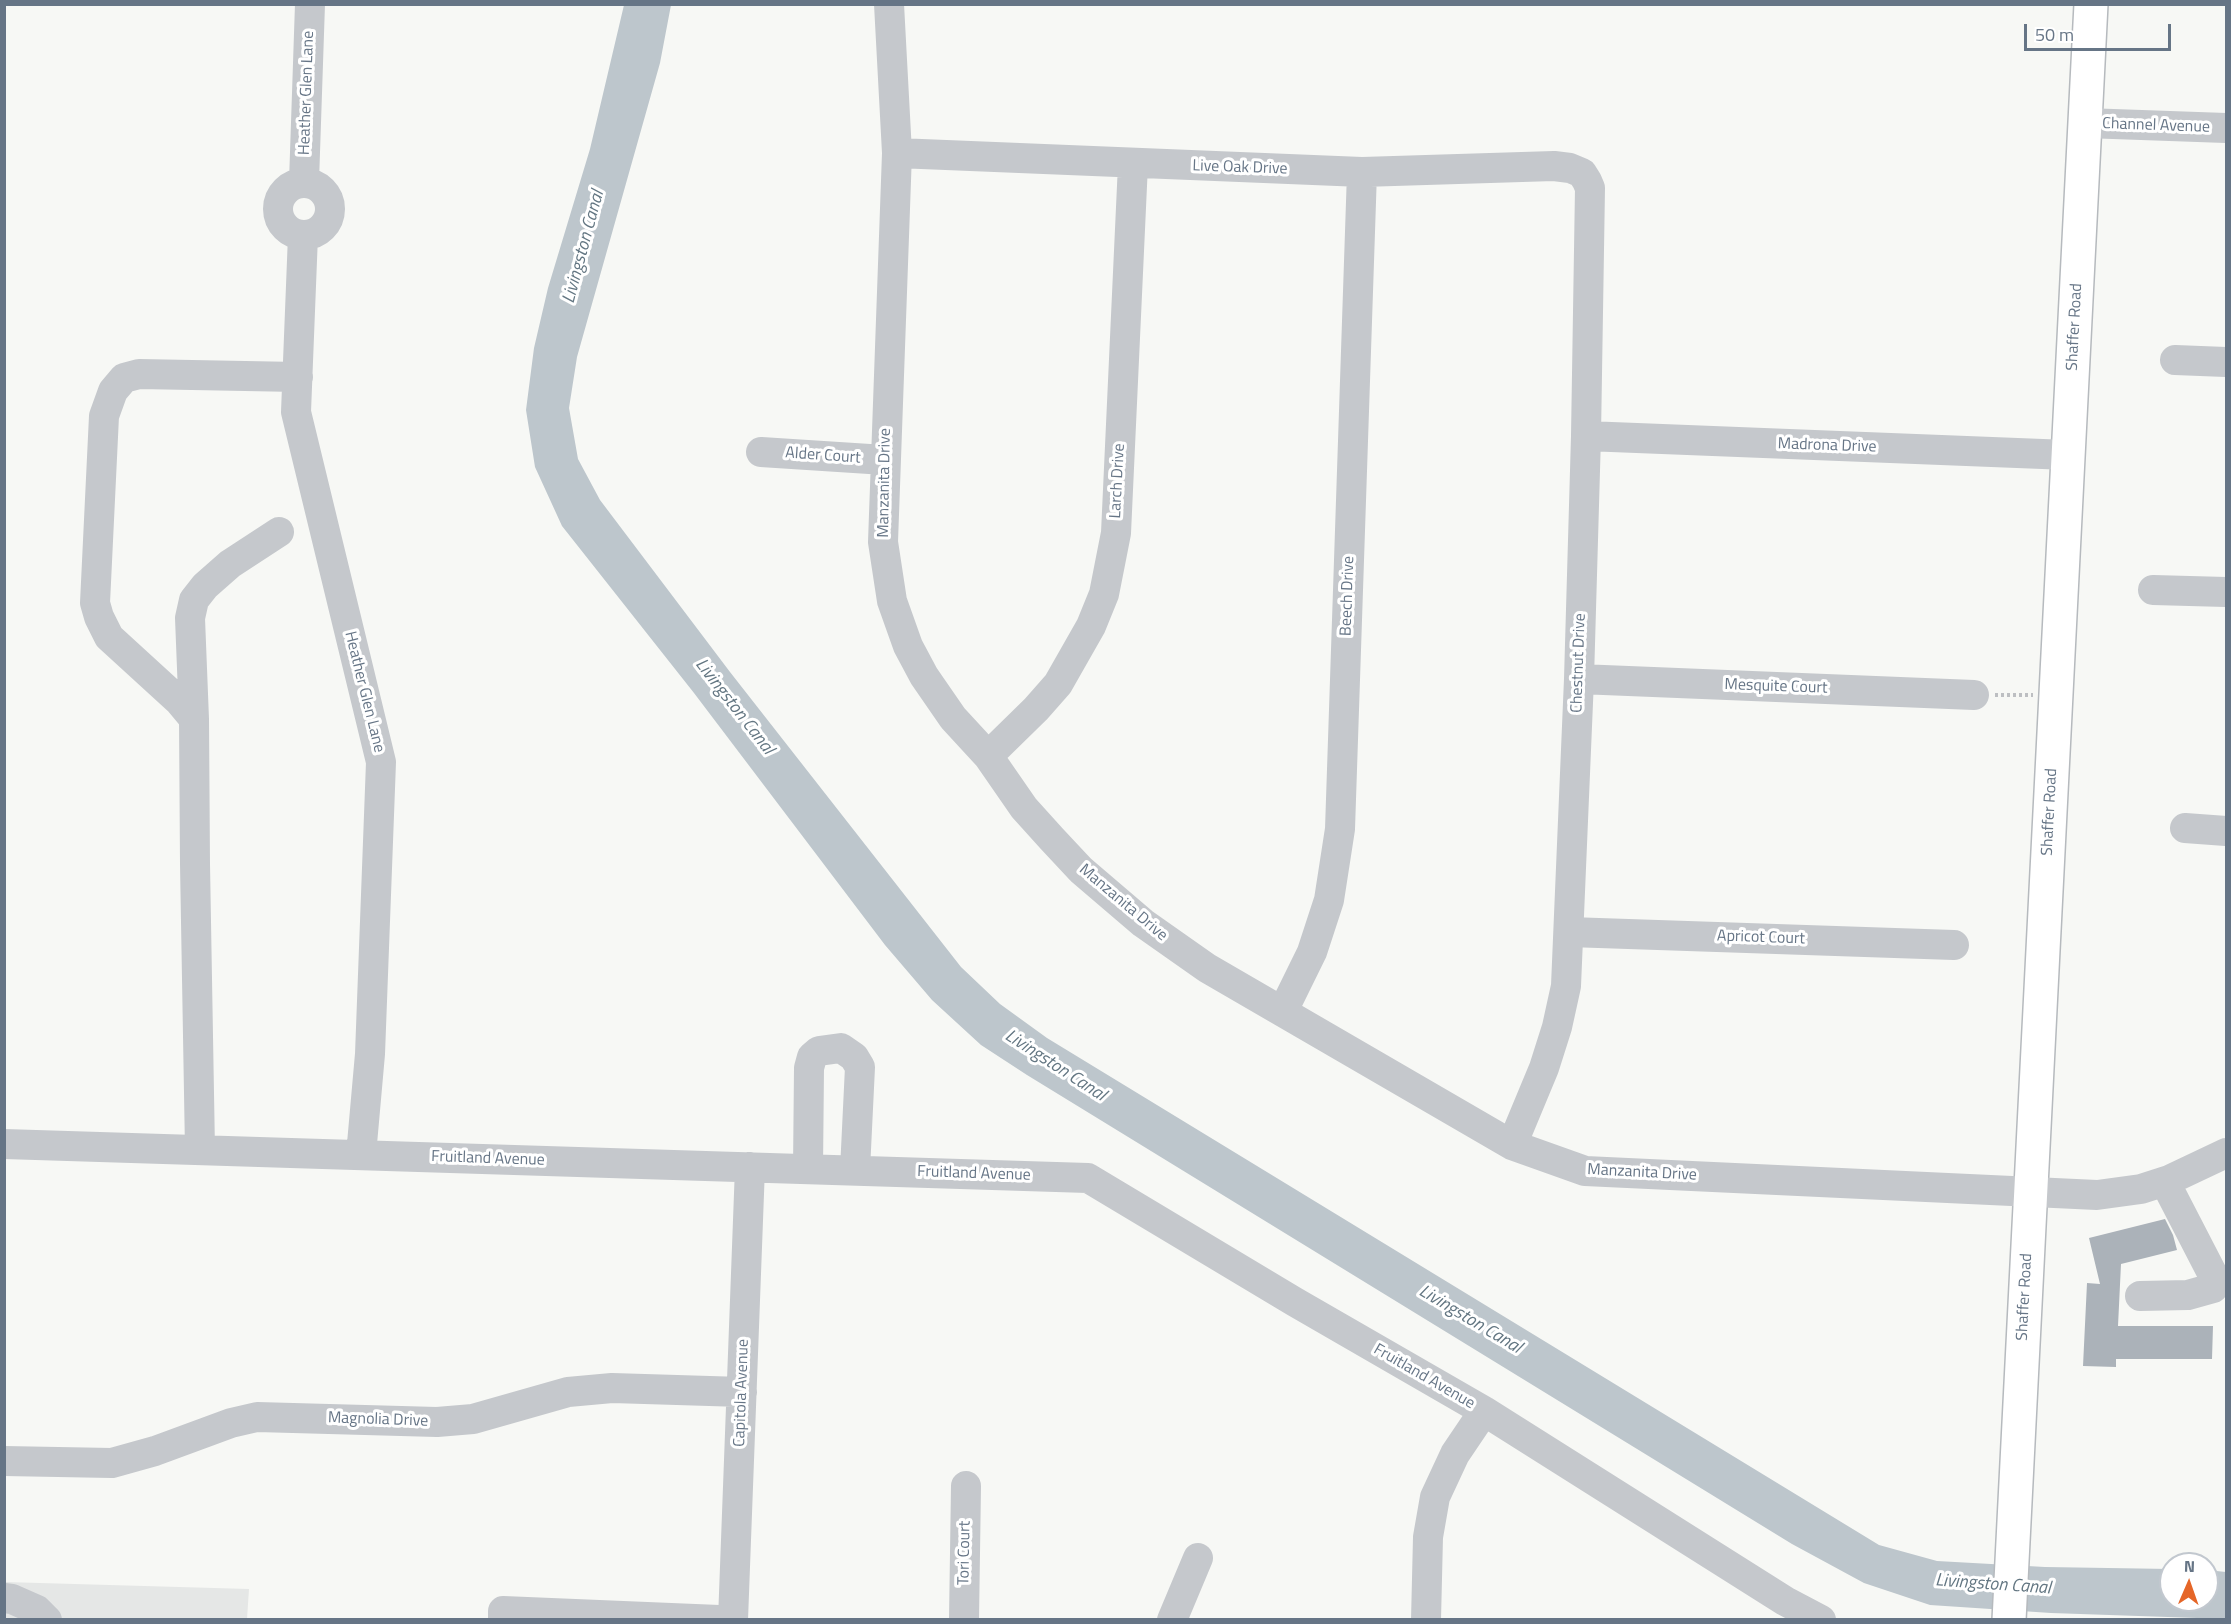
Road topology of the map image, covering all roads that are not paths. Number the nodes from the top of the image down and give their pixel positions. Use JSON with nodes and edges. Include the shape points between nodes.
{"nodes":[{"id":1,"x":310,"y":4,"type":"edge"},
{"id":2,"x":889,"y":4,"type":"edge"},
{"id":3,"x":2091,"y":4,"type":"edge"},
{"id":4,"x":2085,"y":123,"type":"junction"},
{"id":5,"x":2226,"y":128,"type":"edge"},
{"id":6,"x":897,"y":153,"type":"junction"},
{"id":7,"x":1133,"y":164,"type":"junction"},
{"id":8,"x":1362,"y":172,"type":"junction"},
{"id":9,"x":1582,"y":173,"type":"joint"},
{"id":10,"x":2175,"y":360,"type":"dead end"},
{"id":11,"x":2226,"y":362,"type":"edge"},
{"id":12,"x":298,"y":377,"type":"junction"},
{"id":13,"x":1586,"y":436,"type":"junction"},
{"id":14,"x":761,"y":452,"type":"dead end"},
{"id":15,"x":2068,"y":455,"type":"junction"},
{"id":16,"x":885,"y":460,"type":"junction"},
{"id":17,"x":279,"y":532,"type":"dead end"},
{"id":18,"x":2153,"y":590,"type":"dead end"},
{"id":19,"x":2226,"y":591,"type":"edge"},
{"id":20,"x":1579,"y":679,"type":"junction"},
{"id":21,"x":1974,"y":695,"type":"road end"},
{"id":22,"x":194,"y":718,"type":"junction"},
{"id":23,"x":988,"y":756,"type":"junction"},
{"id":24,"x":2185,"y":828,"type":"dead end"},
{"id":25,"x":2226,"y":831,"type":"edge"},
{"id":26,"x":1569,"y":932,"type":"junction"},
{"id":27,"x":1954,"y":945,"type":"dead end"},
{"id":28,"x":1283,"y":1011,"type":"junction"},
{"id":29,"x":4,"y":1144,"type":"edge"},
{"id":30,"x":1512,"y":1145,"type":"junction"},
{"id":31,"x":200,"y":1150,"type":"junction"},
{"id":32,"x":2226,"y":1153,"type":"edge"},
{"id":33,"x":361,"y":1155,"type":"junction"},
{"id":34,"x":750,"y":1167,"type":"junction"},
{"id":35,"x":808,"y":1169,"type":"junction"},
{"id":36,"x":855,"y":1170,"type":"junction"},
{"id":37,"x":2165,"y":1182,"type":"junction"},
{"id":38,"x":2030,"y":1191,"type":"junction"},
{"id":39,"x":2140,"y":1296,"type":"dead end"},
{"id":40,"x":742,"y":1392,"type":"junction"},
{"id":41,"x":1484,"y":1411,"type":"junction"},
{"id":42,"x":11,"y":1461,"type":"edge"},
{"id":43,"x":966,"y":1486,"type":"dead end"},
{"id":44,"x":1198,"y":1558,"type":"dead end"},
{"id":45,"x":4,"y":1598,"type":"edge"},
{"id":46,"x":503,"y":1615,"type":"edge"},
{"id":47,"x":47,"y":1620,"type":"edge"},
{"id":48,"x":719,"y":1620,"type":"edge"},
{"id":49,"x":733,"y":1620,"type":"edge"},
{"id":50,"x":964,"y":1620,"type":"edge"},
{"id":51,"x":1172,"y":1620,"type":"edge"},
{"id":52,"x":1426,"y":1620,"type":"edge"},
{"id":53,"x":1821,"y":1620,"type":"edge"},
{"id":54,"x":2009,"y":1620,"type":"edge"}],
"edges":[{"from":1,"to":12,"type":"street","name":"Heather Glen Lane","via":[[304,182],[324,191],[331,205],[329,220],[321,230],[303,235]]},
{"from":2,"to":6,"type":"street","name":"Manzanita Drive"},
{"from":3,"to":4,"type":"main road","name":"Shaffer Road"},
{"from":4,"to":5,"type":"street","name":"Channel Avenue"},
{"from":4,"to":15,"type":"main road","name":"Shaffer Road"},
{"from":6,"to":7,"type":"street","name":"Live Oak Drive"},
{"from":6,"to":16,"type":"street","name":"Manzanita Drive"},
{"from":7,"to":8,"type":"street","name":"Live Oak Drive"},
{"from":7,"to":23,"type":"street","name":"Larch Drive","via":[[1116,533],[1104,594],[1058,684]]},
{"from":8,"to":9,"type":"street","name":"Live Oak Drive","via":[[1554,166]]},
{"from":8,"to":28,"type":"street","name":"Beech Drive","via":[[1340,829],[1329,900],[1312,952]]},
{"from":9,"to":13,"type":"street","name":"Chestnut Drive","via":[[1590,188]]},
{"from":10,"to":11,"type":"street"},
{"from":12,"to":22,"type":"street","via":[[139,374],[124,378],[113,391],[104,416],[95,603],[99,617],[109,637]]},
{"from":12,"to":33,"type":"street","name":"Heather Glen Lane","via":[[296,412],[381,762],[370,1054]]},
{"from":13,"to":15,"type":"street","name":"Madrona Drive"},
{"from":13,"to":20,"type":"street","name":"Chestnut Drive"},
{"from":14,"to":16,"type":"street","name":"Alder Court"},
{"from":15,"to":38,"type":"main road","name":"Shaffer Road"},
{"from":16,"to":23,"type":"street","name":"Manzanita Drive","via":[[883,542],[892,601],[924,676],[953,718]]},
{"from":17,"to":22,"type":"street","via":[[230,564],[194,600],[190,618]]},
{"from":18,"to":19,"type":"street"},
{"from":20,"to":21,"type":"street","name":"Mesquite Court"},
{"from":20,"to":26,"type":"street","name":"Chestnut Drive"},
{"from":22,"to":31,"type":"street"},
{"from":23,"to":28,"type":"street","name":"Manzanita Drive","via":[[1024,808],[1081,870],[1143,923],[1207,968]]},
{"from":24,"to":25,"type":"street"},
{"from":26,"to":27,"type":"street","name":"Apricot Court"},
{"from":26,"to":30,"type":"street","name":"Chestnut Drive","via":[[1566,986],[1557,1027]]},
{"from":28,"to":30,"type":"street","name":"Manzanita Drive"},
{"from":29,"to":31,"type":"street","name":"Fruitland Avenue"},
{"from":30,"to":38,"type":"street","name":"Manzanita Drive","via":[[1585,1171]]},
{"from":31,"to":33,"type":"street","name":"Fruitland Avenue"},
{"from":32,"to":37,"type":"street","name":"Manzanita Drive"},
{"from":33,"to":34,"type":"street","name":"Fruitland Avenue"},
{"from":34,"to":35,"type":"street","name":"Fruitland Avenue"},
{"from":34,"to":40,"type":"street","name":"Capitola Avenue"},
{"from":35,"to":36,"type":"street","name":"Fruitland Avenue"},
{"from":35,"to":36,"type":"street","via":[[812,1057],[819,1051],[842,1048],[860,1067]]},
{"from":36,"to":41,"type":"street","name":"Fruitland Avenue","via":[[1088,1178]]},
{"from":37,"to":38,"type":"street","name":"Manzanita Drive","via":[[2097,1195]]},
{"from":37,"to":39,"type":"street","via":[[2212,1273],[2213,1288],[2188,1295]]},
{"from":38,"to":54,"type":"main road","name":"Shaffer Road"},
{"from":40,"to":42,"type":"street","name":"Magnolia Drive","via":[[612,1388],[568,1392],[473,1419],[437,1422],[257,1417],[112,1463]]},
{"from":40,"to":49,"type":"street","name":"Capitola Avenue"},
{"from":41,"to":52,"type":"street","via":[[1455,1454],[1435,1497],[1428,1537]]},
{"from":41,"to":53,"type":"street","name":"Fruitland Avenue"},
{"from":43,"to":50,"type":"street","name":"Tori Court"},
{"from":44,"to":51,"type":"street"},
{"from":45,"to":47,"type":"street","via":[[37,1610]]},
{"from":46,"to":48,"type":"street"}]}
